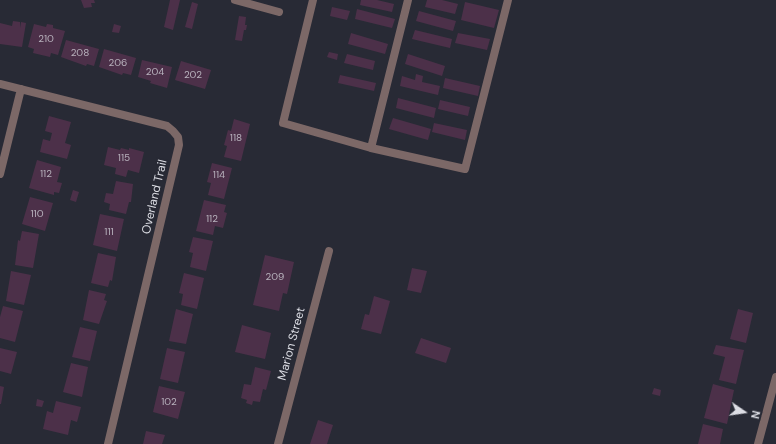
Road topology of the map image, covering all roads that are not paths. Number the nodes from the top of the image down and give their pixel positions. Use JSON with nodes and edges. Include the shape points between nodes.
{"nodes":[{"id":1,"x":235,"y":0,"type":"edge"},
{"id":2,"x":313,"y":0,"type":"edge"},
{"id":3,"x":408,"y":0,"type":"edge"},
{"id":4,"x":508,"y":0,"type":"edge"},
{"id":5,"x":279,"y":12,"type":"dead end"},
{"id":6,"x":0,"y":84,"type":"edge"},
{"id":7,"x":21,"y":89,"type":"junction"},
{"id":8,"x":371,"y":148,"type":"junction"},
{"id":9,"x":0,"y":174,"type":"edge"},
{"id":10,"x":329,"y":251,"type":"dead end"},
{"id":11,"x":776,"y":377,"type":"edge"},
{"id":12,"x":108,"y":444,"type":"edge"},
{"id":13,"x":278,"y":444,"type":"edge"},
{"id":14,"x":758,"y":444,"type":"edge"}],
"edges":[{"from":1,"to":5,"type":"street"},
{"from":2,"to":8,"type":"street","via":[[283,123]]},
{"from":3,"to":8,"type":"street"},
{"from":4,"to":8,"type":"street","via":[[465,169]]},
{"from":6,"to":7,"type":"street","name":"Overland Trail"},
{"from":7,"to":9,"type":"street"},
{"from":7,"to":12,"type":"street","name":"Overland Trail","via":[[167,126],[178,137],[179,145]]},
{"from":10,"to":13,"type":"street","name":"Marion Street"},
{"from":11,"to":14,"type":"street"}]}
